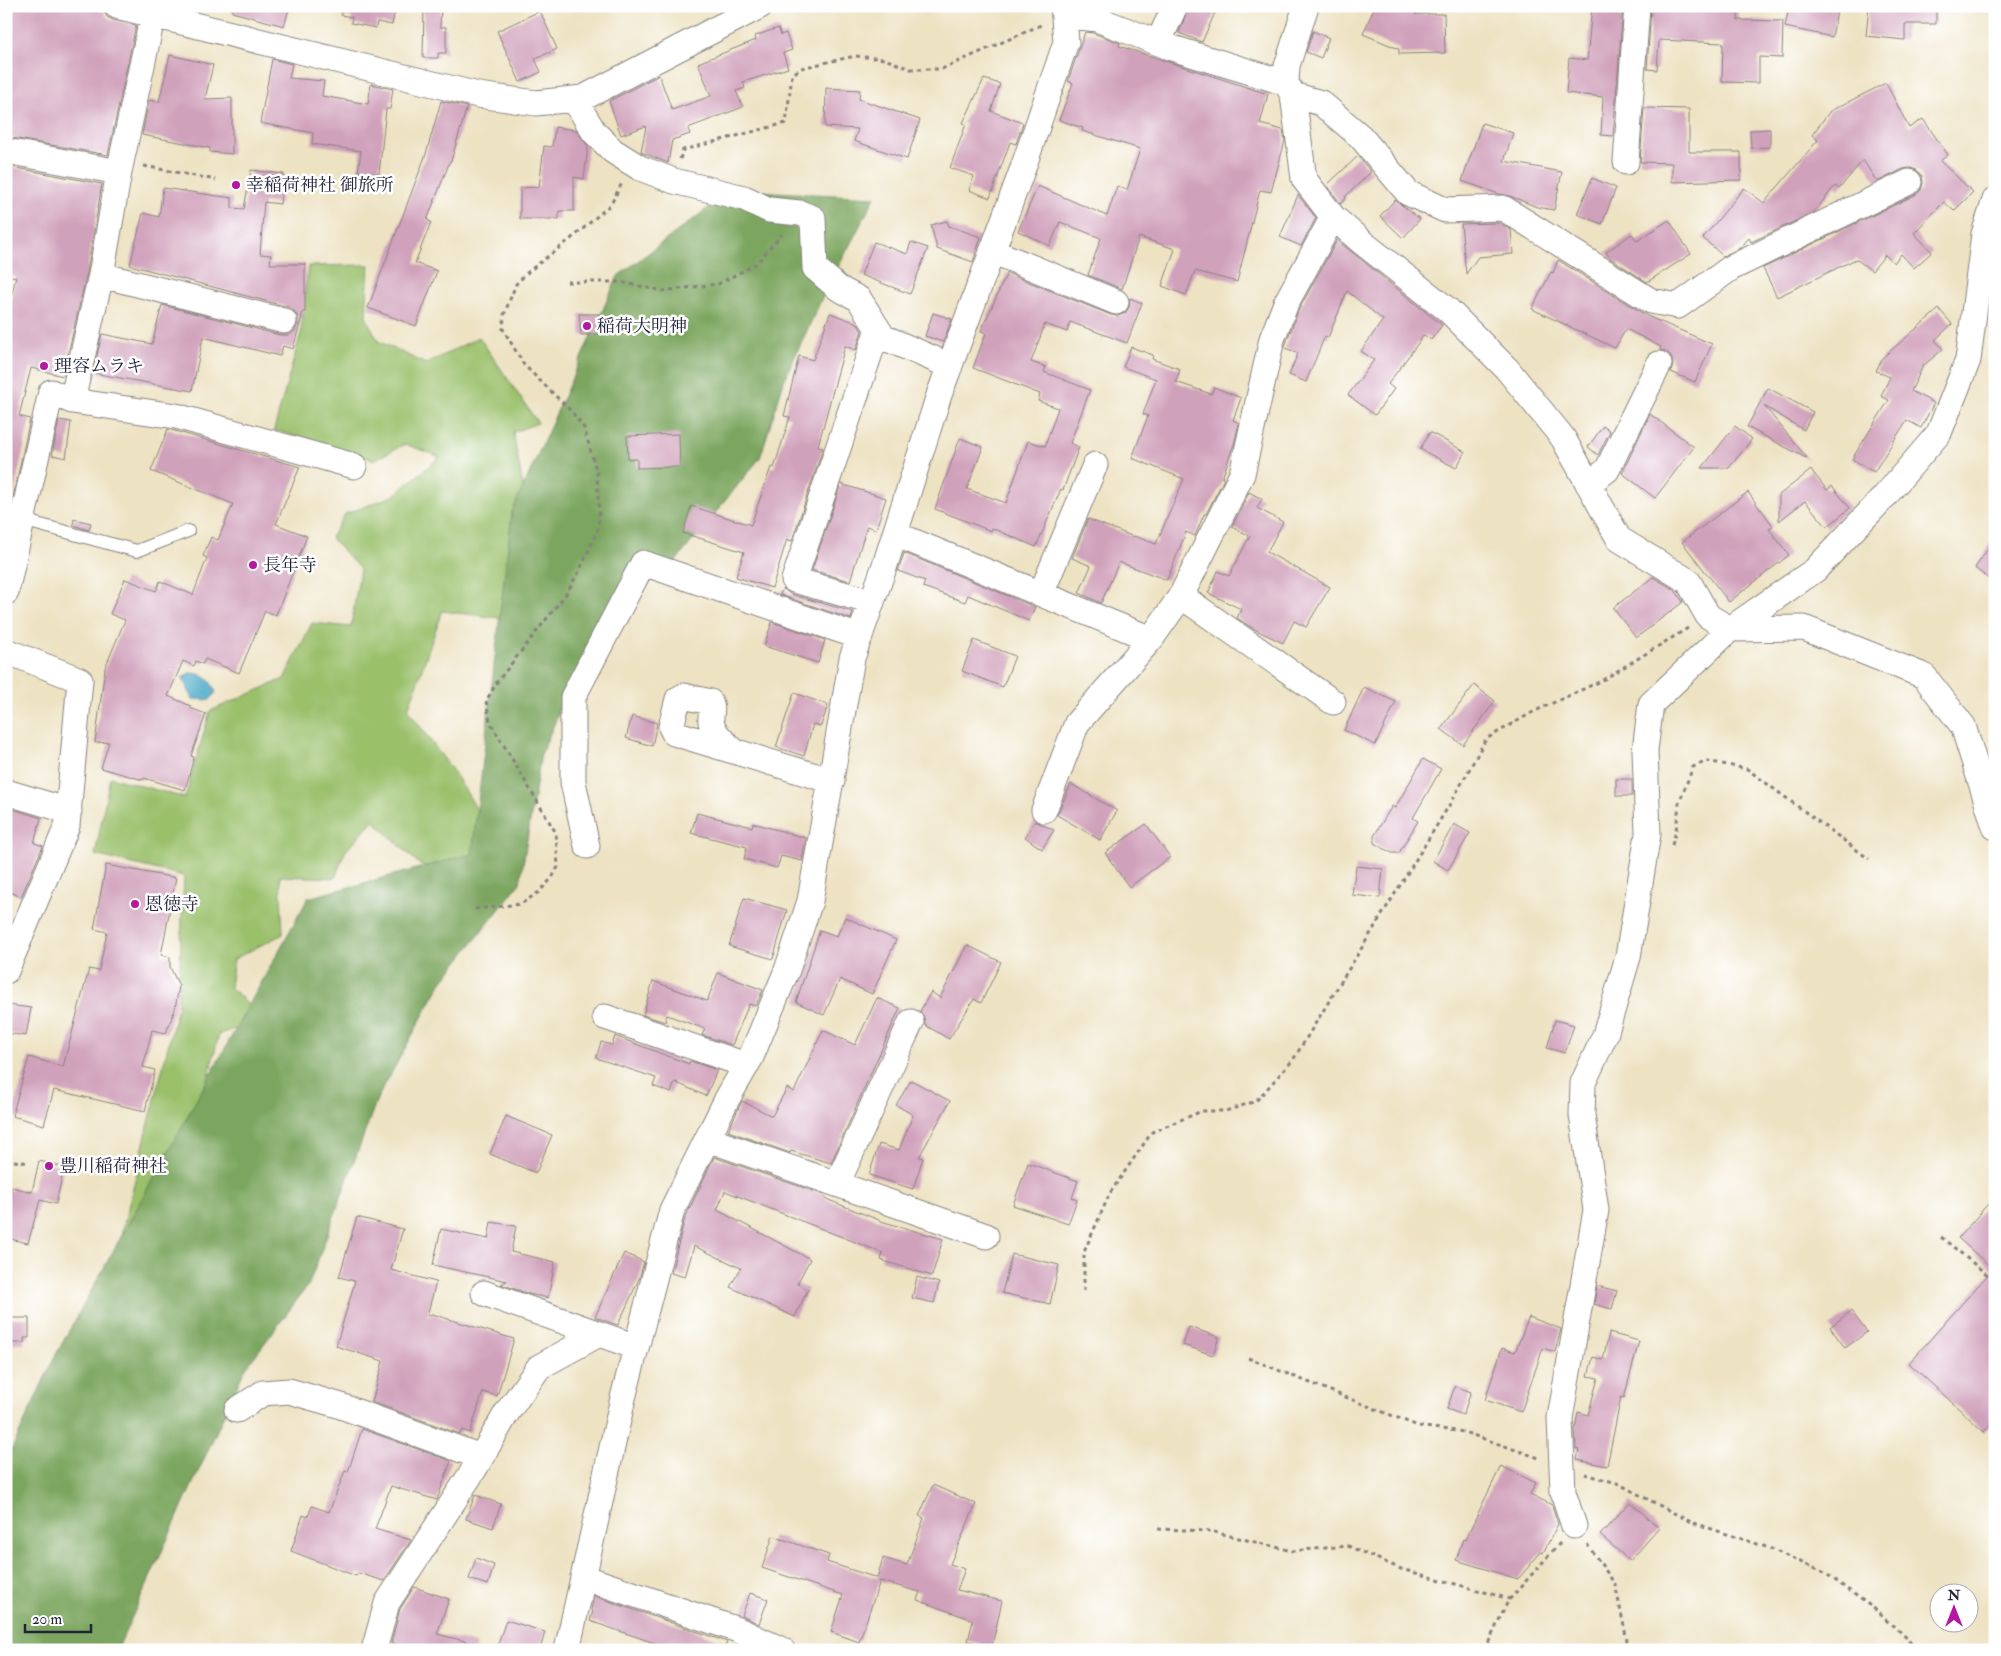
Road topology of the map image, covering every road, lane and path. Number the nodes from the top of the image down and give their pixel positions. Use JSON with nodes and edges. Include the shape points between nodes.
{"nodes":[{"id":1,"x":117,"y":6,"type":"edge"},
{"id":2,"x":760,"y":6,"type":"edge"},
{"id":3,"x":1174,"y":6,"type":"edge"},
{"id":4,"x":1306,"y":6,"type":"edge"},
{"id":5,"x":1637,"y":6,"type":"edge"},
{"id":6,"x":1064,"y":11,"type":"edge"},
{"id":7,"x":164,"y":13,"type":"edge"},
{"id":8,"x":1158,"y":42,"type":"junction"},
{"id":9,"x":1289,"y":89,"type":"junction"},
{"id":10,"x":574,"y":99,"type":"junction"},
{"id":11,"x":6,"y":151,"type":"edge"},
{"id":12,"x":627,"y":160,"type":"junction"},
{"id":13,"x":1626,"y":162,"type":"dead end"},
{"id":14,"x":151,"y":167,"type":"dead end"},
{"id":15,"x":119,"y":172,"type":"junction"},
{"id":16,"x":216,"y":180,"type":"dead end"},
{"id":17,"x":674,"y":181,"type":"junction"},
{"id":18,"x":1909,"y":182,"type":"dead end"},
{"id":19,"x":1995,"y":200,"type":"edge"},
{"id":20,"x":800,"y":213,"type":"junction"},
{"id":21,"x":1333,"y":217,"type":"junction"},
{"id":22,"x":992,"y":251,"type":"junction"},
{"id":23,"x":101,"y":275,"type":"junction"},
{"id":24,"x":567,"y":282,"type":"dead end"},
{"id":25,"x":1116,"y":302,"type":"dead end"},
{"id":26,"x":284,"y":321,"type":"dead end"},
{"id":27,"x":878,"y":328,"type":"junction"},
{"id":28,"x":1659,"y":364,"type":"dead end"},
{"id":29,"x":950,"y":366,"type":"junction"},
{"id":30,"x":72,"y":400,"type":"junction"},
{"id":31,"x":1094,"y":465,"type":"dead end"},
{"id":32,"x":354,"y":466,"type":"dead end"},
{"id":33,"x":1588,"y":484,"type":"junction"},
{"id":34,"x":14,"y":519,"type":"edge"},
{"id":35,"x":188,"y":531,"type":"dead end"},
{"id":36,"x":895,"y":534,"type":"junction"},
{"id":37,"x":6,"y":592,"type":"edge"},
{"id":38,"x":1041,"y":594,"type":"junction"},
{"id":39,"x":1181,"y":596,"type":"junction"},
{"id":40,"x":872,"y":602,"type":"junction"},
{"id":41,"x":1708,"y":616,"type":"junction"},
{"id":42,"x":1730,"y":629,"type":"junction"},
{"id":43,"x":860,"y":637,"type":"junction"},
{"id":44,"x":1151,"y":639,"type":"junction"},
{"id":45,"x":6,"y":651,"type":"edge"},
{"id":46,"x":1334,"y":702,"type":"dead end"},
{"id":47,"x":734,"y":752,"type":"dead end"},
{"id":48,"x":832,"y":781,"type":"junction"},
{"id":49,"x":6,"y":792,"type":"edge"},
{"id":50,"x":69,"y":810,"type":"junction"},
{"id":51,"x":1044,"y":810,"type":"dead end"},
{"id":52,"x":1995,"y":827,"type":"edge"},
{"id":53,"x":587,"y":846,"type":"dead end"},
{"id":54,"x":1670,"y":850,"type":"dead end"},
{"id":55,"x":1869,"y":859,"type":"dead end"},
{"id":56,"x":475,"y":909,"type":"dead end"},
{"id":57,"x":6,"y":971,"type":"edge"},
{"id":58,"x":605,"y":1017,"type":"dead end"},
{"id":59,"x":911,"y":1022,"type":"dead end"},
{"id":60,"x":746,"y":1065,"type":"junction"},
{"id":61,"x":707,"y":1139,"type":"junction"},
{"id":62,"x":6,"y":1160,"type":"edge"},
{"id":63,"x":29,"y":1163,"type":"dead end"},
{"id":64,"x":837,"y":1184,"type":"junction"},
{"id":65,"x":986,"y":1236,"type":"dead end"},
{"id":66,"x":1941,"y":1237,"type":"dead end"},
{"id":67,"x":1995,"y":1281,"type":"edge"},
{"id":68,"x":1084,"y":1292,"type":"dead end"},
{"id":69,"x":484,"y":1293,"type":"dead end"},
{"id":70,"x":599,"y":1334,"type":"junction"},
{"id":71,"x":636,"y":1347,"type":"junction"},
{"id":72,"x":1248,"y":1358,"type":"dead end"},
{"id":73,"x":237,"y":1410,"type":"dead end"},
{"id":74,"x":482,"y":1457,"type":"junction"},
{"id":75,"x":1562,"y":1467,"type":"junction"},
{"id":76,"x":1574,"y":1526,"type":"junction"},
{"id":77,"x":1158,"y":1529,"type":"dead end"},
{"id":78,"x":583,"y":1578,"type":"junction"},
{"id":79,"x":1510,"y":1598,"type":"junction"},
{"id":80,"x":382,"y":1648,"type":"edge"},
{"id":81,"x":572,"y":1649,"type":"edge"},
{"id":82,"x":782,"y":1650,"type":"edge"},
{"id":83,"x":1485,"y":1650,"type":"edge"},
{"id":84,"x":1629,"y":1650,"type":"edge"},
{"id":85,"x":1918,"y":1650,"type":"edge"}],
"edges":[{"from":1,"to":7,"type":"street"},
{"from":2,"to":10,"type":"street","via":[[583,98]]},
{"from":3,"to":8,"type":"street"},
{"from":4,"to":9,"type":"street","via":[[1287,66]]},
{"from":5,"to":13,"type":"street"},
{"from":6,"to":8,"type":"street","via":[[1097,18]]},
{"from":6,"to":17,"type":"path","via":[[942,69],[910,69],[885,60],[855,56],[801,68],[792,75],[786,123],[683,150]]},
{"from":6,"to":22,"type":"street","via":[[1066,42]]},
{"from":7,"to":10,"type":"street","via":[[478,95],[536,103]]},
{"from":7,"to":15,"type":"street"},
{"from":8,"to":9,"type":"street"},
{"from":9,"to":18,"type":"street","via":[[1321,103],[1361,137],[1408,194],[1445,210],[1503,208],[1651,301],[1678,306],[1732,268]]},
{"from":9,"to":21,"type":"street","via":[[1304,179]]},
{"from":10,"to":12,"type":"street","via":[[594,132]]},
{"from":11,"to":15,"type":"street"},
{"from":12,"to":17,"type":"street"},
{"from":12,"to":56,"type":"path","via":[[624,179],[610,204],[516,284],[504,315],[503,329],[524,366],[572,412],[584,428],[597,473],[599,514],[598,529],[566,594],[497,682],[486,701],[490,722],[556,833],[558,867],[539,892],[520,904]]},
{"from":14,"to":16,"type":"path"},
{"from":15,"to":23,"type":"street"},
{"from":17,"to":20,"type":"street","via":[[744,198],[769,210]]},
{"from":19,"to":42,"type":"street","via":[[1984,234],[1968,360],[1939,433],[1815,570]]},
{"from":20,"to":24,"type":"path","via":[[756,264],[718,284],[663,291],[620,282]]},
{"from":20,"to":27,"type":"street","via":[[813,218],[815,268],[838,288],[859,299]]},
{"from":21,"to":33,"type":"street","via":[[1448,310],[1507,369],[1563,438]]},
{"from":21,"to":39,"type":"street","via":[[1286,303],[1272,339],[1242,474]]},
{"from":22,"to":25,"type":"street"},
{"from":22,"to":29,"type":"street"},
{"from":23,"to":26,"type":"street"},
{"from":23,"to":30,"type":"street"},
{"from":27,"to":29,"type":"street","via":[[883,337]]},
{"from":27,"to":40,"type":"street","via":[[794,580]]},
{"from":28,"to":33,"type":"street","via":[[1607,470]]},
{"from":29,"to":36,"type":"street"},
{"from":30,"to":32,"type":"street","via":[[176,416]]},
{"from":30,"to":34,"type":"street","via":[[51,392]]},
{"from":31,"to":38,"type":"street"},
{"from":33,"to":41,"type":"street","via":[[1619,539],[1688,581]]},
{"from":34,"to":35,"type":"lane","via":[[137,552]]},
{"from":34,"to":37,"type":"street"},
{"from":36,"to":38,"type":"street"},
{"from":36,"to":40,"type":"street"},
{"from":38,"to":44,"type":"street"},
{"from":39,"to":44,"type":"street"},
{"from":39,"to":46,"type":"street"},
{"from":40,"to":43,"type":"street"},
{"from":41,"to":42,"type":"street"},
{"from":41,"to":68,"type":"path","via":[[1601,681],[1533,712],[1486,739],[1453,799],[1293,1060],[1256,1101],[1226,1111],[1202,1111],[1152,1132],[1110,1192],[1084,1252]]},
{"from":42,"to":52,"type":"street","via":[[1804,628],[1924,676],[1963,726]]},
{"from":42,"to":75,"type":"street","via":[[1651,704],[1644,750],[1648,834],[1628,957],[1605,1035],[1582,1083],[1582,1115],[1596,1210],[1560,1418]]},
{"from":43,"to":48,"type":"street","via":[[852,658]]},
{"from":43,"to":53,"type":"street","via":[[643,563],[573,697],[573,782]]},
{"from":44,"to":51,"type":"street","via":[[1077,723]]},
{"from":45,"to":50,"type":"street","via":[[80,680]]},
{"from":47,"to":48,"type":"street"},
{"from":48,"to":60,"type":"street","via":[[810,901],[787,970]]},
{"from":49,"to":50,"type":"street"},
{"from":50,"to":57,"type":"street","via":[[67,826]]},
{"from":54,"to":55,"type":"path","via":[[1679,803],[1693,767],[1707,761],[1747,769]]},
{"from":58,"to":60,"type":"street"},
{"from":59,"to":64,"type":"street"},
{"from":60,"to":61,"type":"street"},
{"from":61,"to":64,"type":"street"},
{"from":61,"to":71,"type":"street","via":[[672,1210]]},
{"from":62,"to":63,"type":"path"},
{"from":64,"to":65,"type":"street"},
{"from":66,"to":67,"type":"path"},
{"from":69,"to":70,"type":"street"},
{"from":70,"to":71,"type":"street"},
{"from":70,"to":74,"type":"street","via":[[539,1368],[506,1414]]},
{"from":71,"to":78,"type":"street"},
{"from":72,"to":75,"type":"path","via":[[1418,1426],[1464,1432]]},
{"from":73,"to":74,"type":"street","via":[[263,1393],[289,1392],[330,1403]]},
{"from":74,"to":80,"type":"street","via":[[387,1603]]},
{"from":75,"to":76,"type":"street","via":[[1563,1492]]},
{"from":75,"to":85,"type":"path","via":[[1616,1483],[1691,1522],[1769,1548],[1825,1573],[1880,1613]]},
{"from":76,"to":79,"type":"path"},
{"from":76,"to":84,"type":"path","via":[[1615,1584]]},
{"from":77,"to":79,"type":"path","via":[[1210,1531],[1292,1551],[1348,1546],[1401,1569]]},
{"from":78,"to":81,"type":"street"},
{"from":78,"to":82,"type":"street","via":[[738,1630]]},
{"from":79,"to":83,"type":"path"}]}
